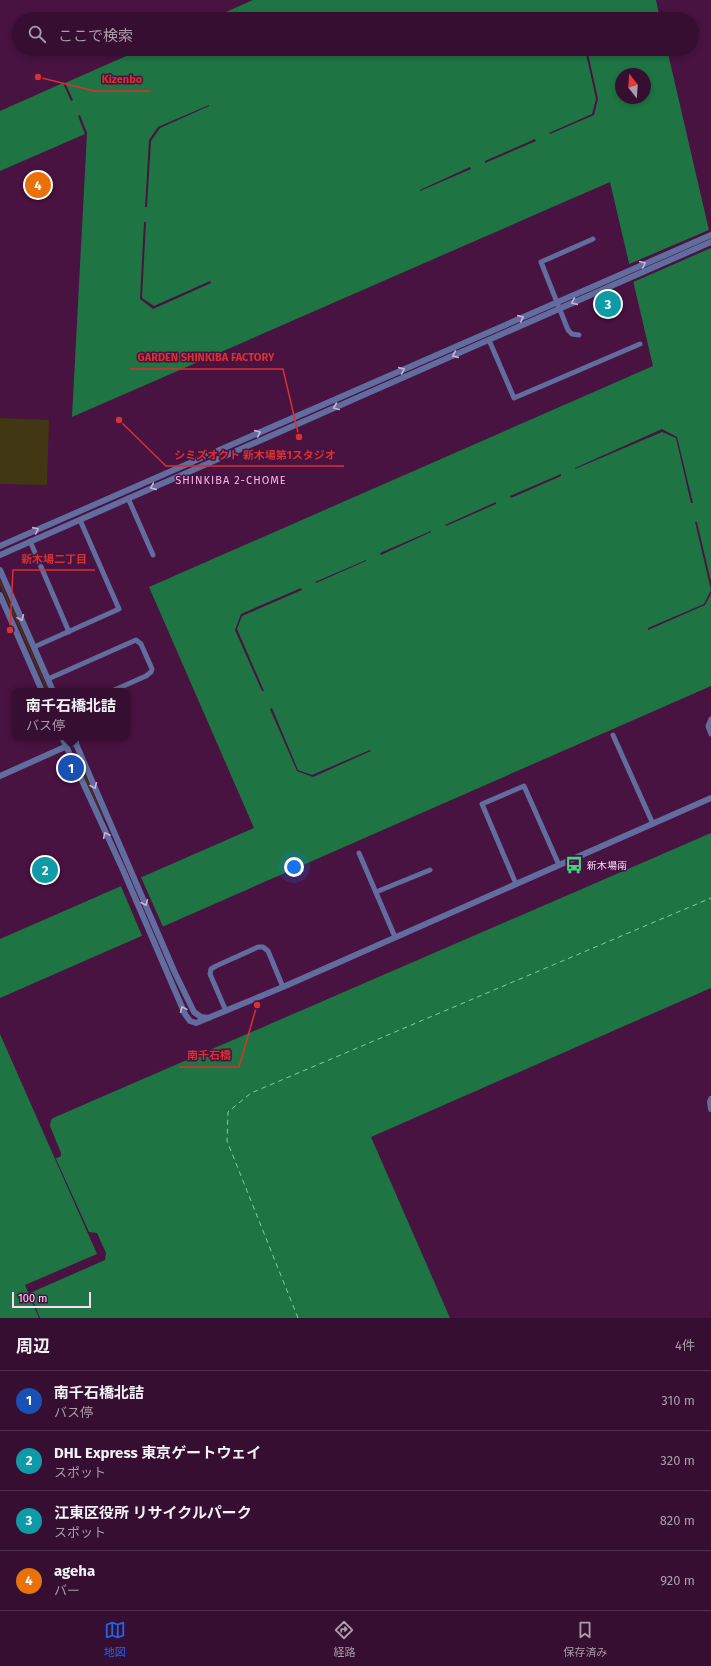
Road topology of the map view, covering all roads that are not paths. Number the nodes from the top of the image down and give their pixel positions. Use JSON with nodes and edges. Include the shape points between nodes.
{"nodes":[{"id":1,"x":711,"y":235,"type":"edge"},
{"id":2,"x":593,"y":238,"type":"dead end"},
{"id":3,"x":711,"y":242,"type":"edge"},
{"id":4,"x":608,"y":283,"type":"junction"},
{"id":5,"x":558,"y":301,"type":"junction"},
{"id":6,"x":560,"y":309,"type":"junction"},
{"id":7,"x":579,"y":335,"type":"dead end"},
{"id":8,"x":489,"y":340,"type":"junction"},
{"id":9,"x":640,"y":344,"type":"dead end"},
{"id":10,"x":381,"y":379,"type":"junction"},
{"id":11,"x":384,"y":386,"type":"junction"},
{"id":12,"x":194,"y":461,"type":"junction"},
{"id":13,"x":197,"y":468,"type":"junction"},
{"id":14,"x":128,"y":498,"type":"junction"},
{"id":15,"x":80,"y":520,"type":"junction"},
{"id":16,"x":30,"y":542,"type":"junction"},
{"id":17,"x":0,"y":546,"type":"edge"},
{"id":18,"x":0,"y":554,"type":"edge"},
{"id":19,"x":153,"y":555,"type":"dead end"},
{"id":20,"x":0,"y":570,"type":"edge"},
{"id":21,"x":0,"y":595,"type":"edge"},
{"id":22,"x":69,"y":632,"type":"junction"},
{"id":23,"x":34,"y":647,"type":"junction"},
{"id":24,"x":48,"y":679,"type":"junction"},
{"id":25,"x":41,"y":688,"type":"edge"},
{"id":26,"x":52,"y":688,"type":"edge"},
{"id":27,"x":119,"y":688,"type":"edge"},
{"id":28,"x":711,"y":720,"type":"edge"},
{"id":29,"x":711,"y":734,"type":"edge"},
{"id":30,"x":613,"y":735,"type":"dead end"},
{"id":31,"x":63,"y":740,"type":"edge"},
{"id":32,"x":75,"y":740,"type":"edge"},
{"id":33,"x":66,"y":747,"type":"junction"},
{"id":34,"x":0,"y":776,"type":"edge"},
{"id":35,"x":711,"y":798,"type":"edge"},
{"id":36,"x":653,"y":824,"type":"junction"},
{"id":37,"x":359,"y":854,"type":"dead end"},
{"id":38,"x":559,"y":865,"type":"junction"},
{"id":39,"x":430,"y":870,"type":"dead end"},
{"id":40,"x":516,"y":884,"type":"junction"},
{"id":41,"x":376,"y":892,"type":"junction"},
{"id":42,"x":395,"y":937,"type":"junction"},
{"id":43,"x":283,"y":987,"type":"junction"},
{"id":44,"x":226,"y":1011,"type":"junction"},
{"id":45,"x":211,"y":1018,"type":"junction"},
{"id":46,"x":711,"y":1099,"type":"edge"},
{"id":47,"x":711,"y":1109,"type":"edge"}],
"edges":[{"from":4,"to":1,"type":"street","one_way":true},
{"from":2,"to":5,"type":"street","via":[[541,262]]},
{"from":3,"to":4,"type":"street"},
{"from":4,"to":5,"type":"street"},
{"from":4,"to":6,"type":"street","one_way":true},
{"from":5,"to":6,"type":"street"},
{"from":10,"to":5,"type":"street","one_way":true},
{"from":6,"to":7,"type":"street","via":[[568,330]]},
{"from":6,"to":8,"type":"street"},
{"from":8,"to":9,"type":"street","via":[[514,398]]},
{"from":8,"to":11,"type":"street","one_way":true},
{"from":10,"to":11,"type":"street"},
{"from":12,"to":10,"type":"street","one_way":true},
{"from":11,"to":13,"type":"street","one_way":true},
{"from":12,"to":13,"type":"street"},
{"from":17,"to":12,"type":"street","one_way":true},
{"from":13,"to":14,"type":"street","one_way":true},
{"from":14,"to":15,"type":"street"},
{"from":14,"to":19,"type":"street"},
{"from":15,"to":16,"type":"street"},
{"from":15,"to":22,"type":"street","via":[[119,609]]},
{"from":16,"to":18,"type":"street"},
{"from":16,"to":22,"type":"street"},
{"from":20,"to":23,"type":"street","one_way":true},
{"from":21,"to":25,"type":"street"},
{"from":22,"to":23,"type":"street"},
{"from":23,"to":24,"type":"street"},
{"from":24,"to":26,"type":"street"},
{"from":24,"to":27,"type":"street","via":[[136,640],[141,644],[151,672]]},
{"from":28,"to":29,"type":"street","via":[[708,726]]},
{"from":30,"to":36,"type":"street"},
{"from":31,"to":33,"type":"street"},
{"from":32,"to":33,"type":"street"},
{"from":32,"to":45,"type":"street","one_way":true,"via":[[194,1012],[201,1017]]},
{"from":33,"to":34,"type":"street"},
{"from":45,"to":33,"type":"street","one_way":true,"via":[[199,1023],[190,1021],[185,1014]]},
{"from":35,"to":36,"type":"street"},
{"from":36,"to":38,"type":"street"},
{"from":37,"to":41,"type":"street"},
{"from":38,"to":40,"type":"street"},
{"from":38,"to":40,"type":"street","via":[[524,786],[482,804]]},
{"from":39,"to":41,"type":"street"},
{"from":40,"to":42,"type":"street"},
{"from":41,"to":42,"type":"street"},
{"from":42,"to":43,"type":"street"},
{"from":43,"to":44,"type":"street"},
{"from":43,"to":44,"type":"street","via":[[268,951],[258,947],[213,967],[210,971]]},
{"from":44,"to":45,"type":"street"},
{"from":46,"to":47,"type":"street"}]}
